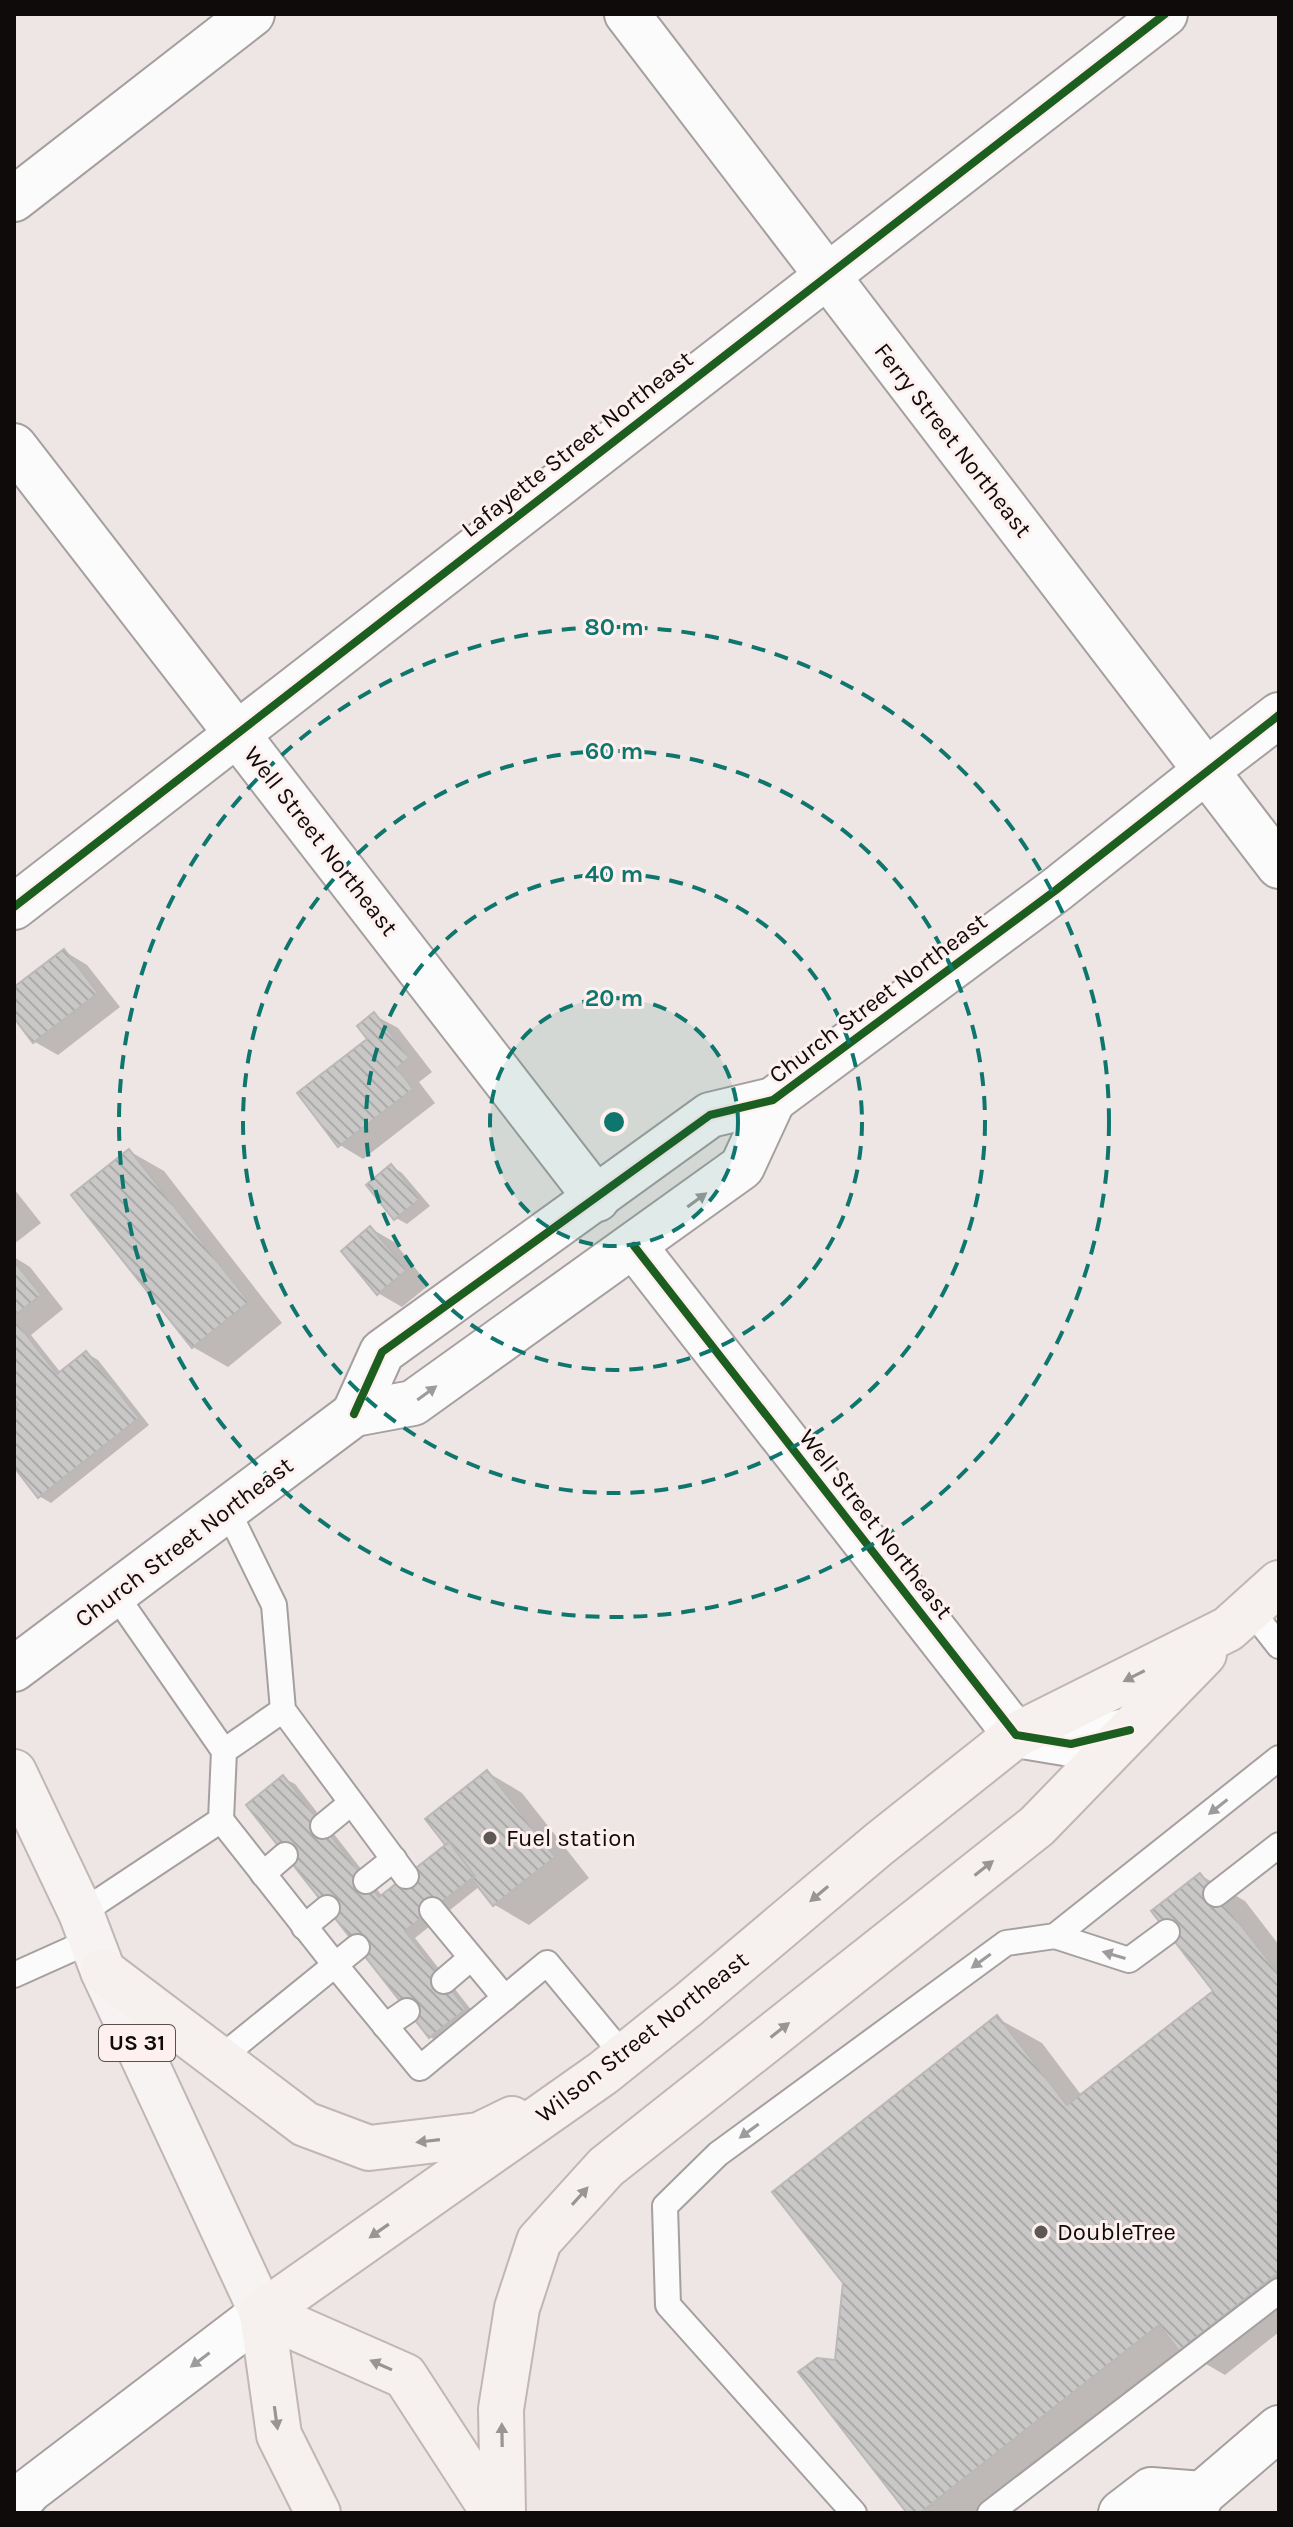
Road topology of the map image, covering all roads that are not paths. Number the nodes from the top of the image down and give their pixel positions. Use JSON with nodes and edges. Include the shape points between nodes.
{"nodes":[{"id":1,"x":252,"y":14,"type":"edge"},
{"id":2,"x":627,"y":14,"type":"edge"},
{"id":3,"x":1165,"y":14,"type":"edge"},
{"id":4,"x":14,"y":199,"type":"edge"},
{"id":5,"x":826,"y":276,"type":"junction"},
{"id":6,"x":14,"y":446,"type":"edge"},
{"id":7,"x":1279,"y":715,"type":"edge"},
{"id":8,"x":237,"y":732,"type":"junction"},
{"id":9,"x":1207,"y":770,"type":"junction"},
{"id":10,"x":1279,"y":866,"type":"edge"},
{"id":11,"x":14,"y":907,"type":"edge"},
{"id":12,"x":773,"y":1100,"type":"junction"},
{"id":13,"x":597,"y":1199,"type":"junction"},
{"id":14,"x":634,"y":1246,"type":"junction"},
{"id":15,"x":354,"y":1414,"type":"junction"},
{"id":16,"x":228,"y":1511,"type":"junction"},
{"id":17,"x":115,"y":1594,"type":"junction"},
{"id":18,"x":1253,"y":1607,"type":"edge"},
{"id":19,"x":1279,"y":1646,"type":"edge"},
{"id":20,"x":14,"y":1669,"type":"edge"},
{"id":21,"x":283,"y":1710,"type":"junction"},
{"id":22,"x":1130,"y":1730,"type":"junction"},
{"id":23,"x":1016,"y":1735,"type":"junction"},
{"id":24,"x":224,"y":1751,"type":"junction"},
{"id":25,"x":1279,"y":1758,"type":"edge"},
{"id":26,"x":14,"y":1772,"type":"edge"},
{"id":27,"x":351,"y":1803,"type":"junction"},
{"id":28,"x":221,"y":1820,"type":"junction"},
{"id":29,"x":323,"y":1826,"type":"dead end"},
{"id":30,"x":1279,"y":1845,"type":"edge"},
{"id":31,"x":285,"y":1855,"type":"dead end"},
{"id":32,"x":263,"y":1874,"type":"junction"},
{"id":33,"x":366,"y":1881,"type":"dead end"},
{"id":34,"x":1216,"y":1894,"type":"dead end"},
{"id":35,"x":327,"y":1908,"type":"dead end"},
{"id":36,"x":432,"y":1910,"type":"dead end"},
{"id":37,"x":304,"y":1927,"type":"junction"},
{"id":38,"x":1167,"y":1932,"type":"dead end"},
{"id":39,"x":1055,"y":1936,"type":"junction"},
{"id":40,"x":92,"y":1942,"type":"junction"},
{"id":41,"x":357,"y":1947,"type":"dead end"},
{"id":42,"x":471,"y":1958,"type":"junction"},
{"id":43,"x":336,"y":1966,"type":"junction"},
{"id":44,"x":14,"y":1975,"type":"edge"},
{"id":45,"x":444,"y":1981,"type":"dead end"},
{"id":46,"x":505,"y":1998,"type":"junction"},
{"id":47,"x":407,"y":2011,"type":"dead end"},
{"id":48,"x":385,"y":2026,"type":"junction"},
{"id":49,"x":219,"y":2059,"type":"junction"},
{"id":50,"x":614,"y":2065,"type":"junction"},
{"id":51,"x":1279,"y":2291,"type":"edge"},
{"id":52,"x":262,"y":2313,"type":"junction"},
{"id":53,"x":1279,"y":2428,"type":"edge"},
{"id":54,"x":1198,"y":2503,"type":"edge"},
{"id":55,"x":14,"y":2508,"type":"edge"},
{"id":56,"x":318,"y":2513,"type":"edge"},
{"id":57,"x":494,"y":2513,"type":"edge"},
{"id":58,"x":503,"y":2513,"type":"edge"},
{"id":59,"x":854,"y":2513,"type":"edge"},
{"id":60,"x":990,"y":2513,"type":"edge"},
{"id":61,"x":1121,"y":2513,"type":"edge"}],
"edges":[{"from":1,"to":4,"type":"street"},
{"from":2,"to":5,"type":"street","name":"Ferry Street Northeast"},
{"from":3,"to":5,"type":"street","name":"Lafayette Street Northeast"},
{"from":5,"to":8,"type":"street","name":"Lafayette Street Northeast"},
{"from":5,"to":9,"type":"street","name":"Ferry Street Northeast"},
{"from":6,"to":8,"type":"street","name":"Well Street Northeast"},
{"from":7,"to":9,"type":"street","name":"Church Street Northeast"},
{"from":8,"to":11,"type":"street","name":"Lafayette Street Northeast"},
{"from":8,"to":13,"type":"street","name":"Well Street Northeast"},
{"from":9,"to":10,"type":"street","name":"Ferry Street Northeast"},
{"from":9,"to":12,"type":"street","name":"Church Street Northeast","via":[[1056,890]]},
{"from":12,"to":13,"type":"street","name":"Church Street Northeast","via":[[710,1115]]},
{"from":14,"to":12,"type":"street","name":"Church Street Northeast","one_way":true,"via":[[742,1167]]},
{"from":13,"to":15,"type":"street","name":"Church Street Northeast","via":[[382,1352]]},
{"from":15,"to":14,"type":"street","name":"Church Street Northeast","one_way":true,"via":[[413,1403]]},
{"from":14,"to":23,"type":"street","name":"Well Street Northeast"},
{"from":15,"to":16,"type":"street","name":"Church Street Northeast"},
{"from":16,"to":17,"type":"street","name":"Church Street Northeast"},
{"from":16,"to":21,"type":"lane","via":[[274,1605]]},
{"from":17,"to":20,"type":"street","name":"Church Street Northeast"},
{"from":17,"to":24,"type":"lane"},
{"from":18,"to":19,"type":"lane"},
{"from":18,"to":22,"type":"highway"},
{"from":18,"to":23,"type":"highway","name":"Wilson Street Northeast","one_way":true},
{"from":21,"to":24,"type":"lane"},
{"from":21,"to":27,"type":"lane"},
{"from":22,"to":23,"type":"street","via":[[1071,1744]]},
{"from":58,"to":22,"type":"highway","one_way":true,"via":[[501,2409],[517,2308],[539,2241],[606,2167],[1037,1826]]},
{"from":23,"to":50,"type":"highway","name":"Wilson Street Northeast","one_way":true},
{"from":24,"to":28,"type":"lane"},
{"from":25,"to":39,"type":"lane","one_way":true},
{"from":26,"to":40,"type":"main road","number":"US 31"},
{"from":27,"to":29,"type":"lane"},
{"from":27,"to":33,"type":"lane","via":[[400,1868]]},
{"from":28,"to":32,"type":"lane"},
{"from":28,"to":40,"type":"lane"},
{"from":30,"to":34,"type":"lane"},
{"from":31,"to":32,"type":"lane"},
{"from":32,"to":37,"type":"lane"},
{"from":35,"to":37,"type":"lane"},
{"from":36,"to":42,"type":"lane"},
{"from":37,"to":43,"type":"lane"},
{"from":38,"to":39,"type":"lane","one_way":true,"via":[[1129,1960]]},
{"from":39,"to":59,"type":"lane","one_way":true,"via":[[1006,1943],[718,2154],[665,2206],[668,2305]]},
{"from":40,"to":44,"type":"lane"},
{"from":40,"to":49,"type":"highway"},
{"from":40,"to":52,"type":"main road","number":"US 31"},
{"from":41,"to":43,"type":"lane"},
{"from":42,"to":45,"type":"lane"},
{"from":42,"to":46,"type":"lane"},
{"from":43,"to":48,"type":"lane"},
{"from":43,"to":49,"type":"lane"},
{"from":46,"to":48,"type":"lane","via":[[420,2068]]},
{"from":46,"to":50,"type":"lane","via":[[547,1963]]},
{"from":47,"to":48,"type":"lane"},
{"from":50,"to":49,"type":"highway","one_way":true,"via":[[479,2135],[369,2148],[305,2124]]},
{"from":50,"to":52,"type":"highway","name":"Wilson Street Northeast","one_way":true},
{"from":51,"to":60,"type":"lane"},
{"from":52,"to":55,"type":"street","name":"Wilson Street Northeast","one_way":true,"via":[[30,2490]]},
{"from":52,"to":56,"type":"highway","number":"US 31","one_way":true,"via":[[279,2435]]},
{"from":57,"to":52,"type":"highway","one_way":true,"via":[[405,2376]]},
{"from":53,"to":54,"type":"street"},
{"from":54,"to":61,"type":"street","via":[[1151,2490]]}]}
